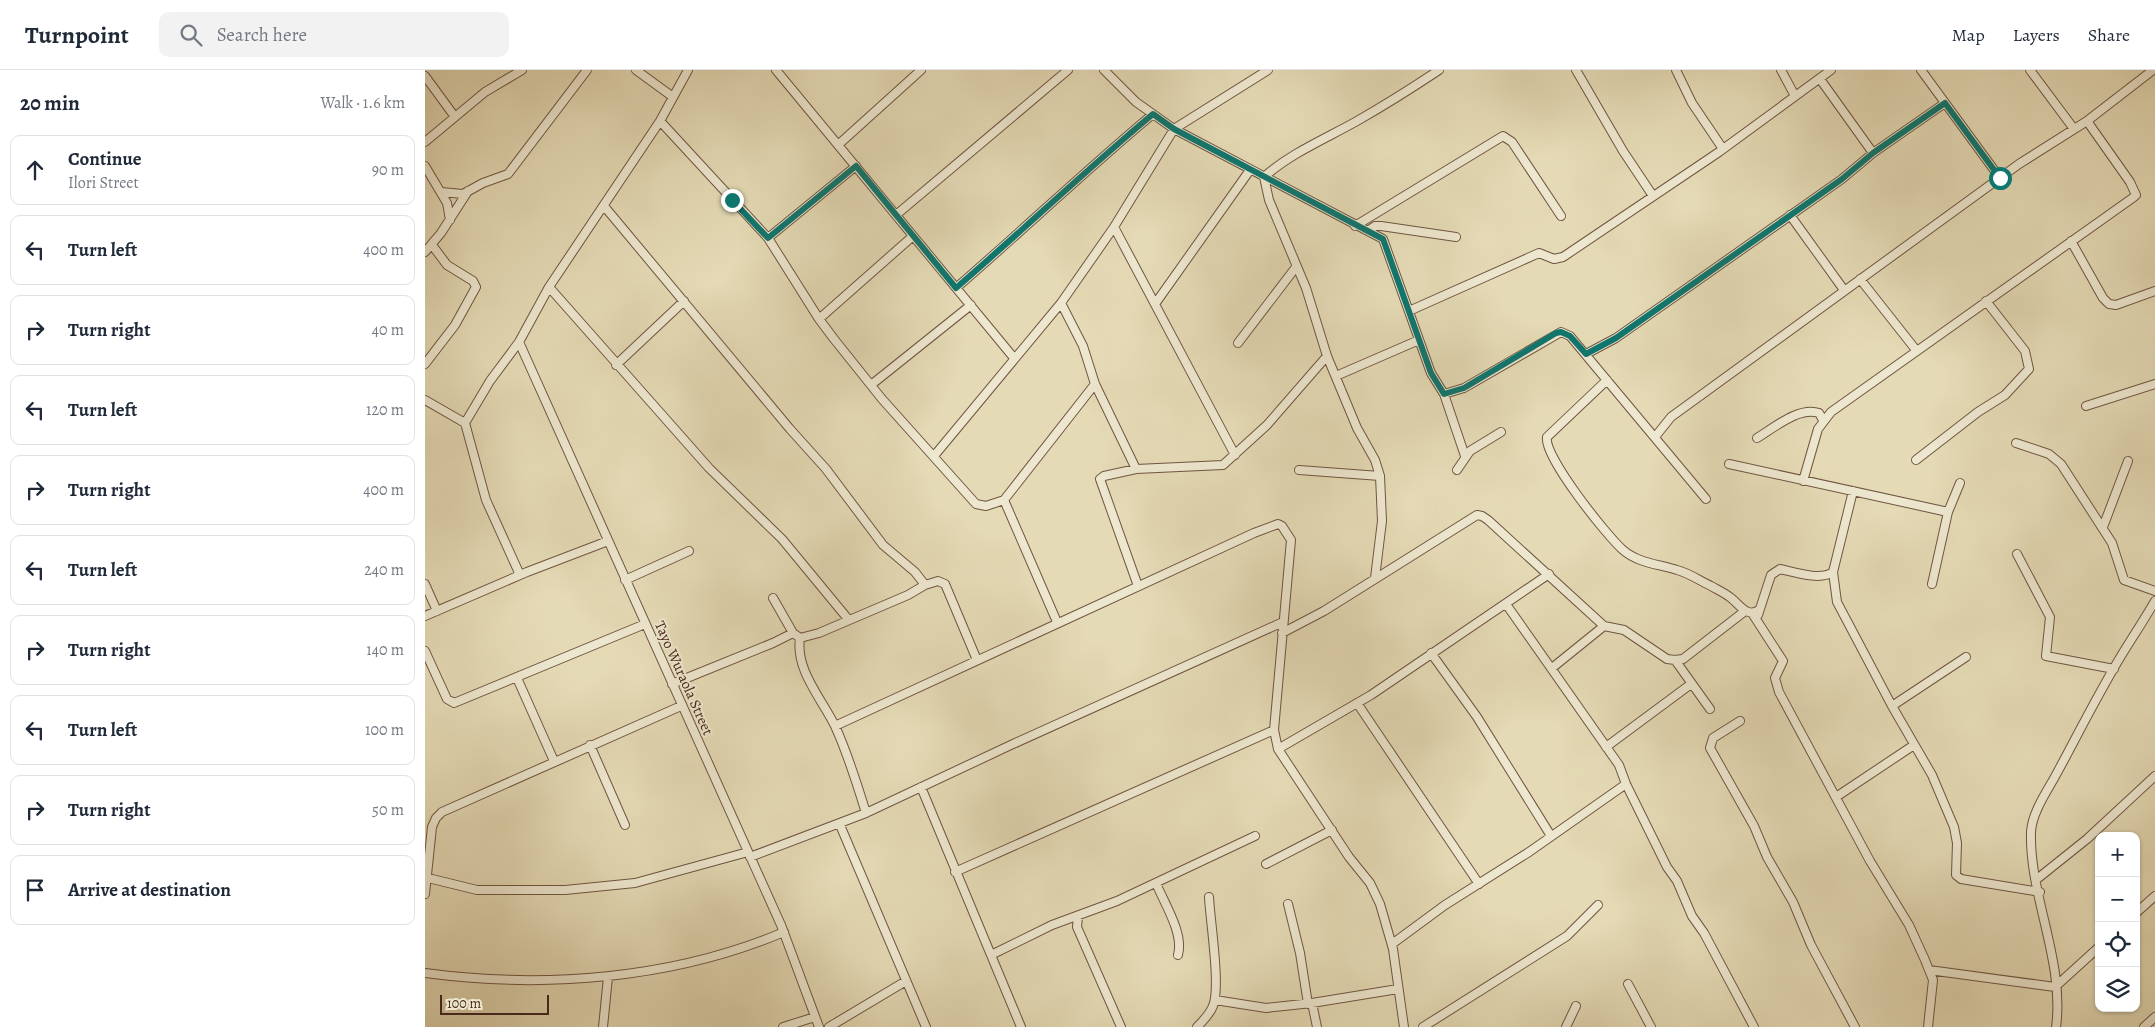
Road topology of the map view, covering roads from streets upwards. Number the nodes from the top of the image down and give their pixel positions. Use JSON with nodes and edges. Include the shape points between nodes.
{"nodes":[{"id":1,"x":522,"y":70,"type":"edge"},
{"id":2,"x":587,"y":70,"type":"edge"},
{"id":3,"x":636,"y":70,"type":"edge"},
{"id":4,"x":688,"y":70,"type":"edge"},
{"id":5,"x":789,"y":70,"type":"edge"},
{"id":6,"x":921,"y":70,"type":"edge"},
{"id":7,"x":1068,"y":70,"type":"edge"},
{"id":8,"x":1268,"y":70,"type":"edge"},
{"id":9,"x":1439,"y":70,"type":"edge"},
{"id":10,"x":1576,"y":70,"type":"edge"},
{"id":11,"x":1675,"y":70,"type":"edge"},
{"id":12,"x":1781,"y":70,"type":"edge"},
{"id":13,"x":1831,"y":70,"type":"edge"},
{"id":14,"x":1921,"y":70,"type":"edge"},
{"id":15,"x":2030,"y":70,"type":"edge"},
{"id":16,"x":2153,"y":70,"type":"edge"},
{"id":17,"x":1107,"y":71,"type":"edge"},
{"id":18,"x":779,"y":73,"type":"edge"},
{"id":19,"x":425,"y":76,"type":"edge"},
{"id":20,"x":1820,"y":79,"type":"junction"},
{"id":21,"x":1795,"y":96,"type":"junction"},
{"id":22,"x":673,"y":97,"type":"junction"},
{"id":23,"x":1945,"y":103,"type":"junction"},
{"id":24,"x":1153,"y":114,"type":"junction"},
{"id":25,"x":455,"y":117,"type":"junction"},
{"id":26,"x":660,"y":121,"type":"junction"},
{"id":27,"x":2087,"y":121,"type":"junction"},
{"id":28,"x":1174,"y":129,"type":"junction"},
{"id":29,"x":2074,"y":129,"type":"junction"},
{"id":30,"x":425,"y":142,"type":"edge"},
{"id":31,"x":839,"y":144,"type":"junction"},
{"id":32,"x":1723,"y":149,"type":"junction"},
{"id":33,"x":1873,"y":153,"type":"junction"},
{"id":34,"x":425,"y":166,"type":"edge"},
{"id":35,"x":856,"y":166,"type":"junction"},
{"id":36,"x":1250,"y":170,"type":"junction"},
{"id":37,"x":1264,"y":177,"type":"junction"},
{"id":38,"x":2000,"y":178,"type":"junction"},
{"id":39,"x":468,"y":191,"type":"junction"},
{"id":40,"x":441,"y":192,"type":"junction"},
{"id":41,"x":1653,"y":196,"type":"junction"},
{"id":42,"x":604,"y":206,"type":"junction"},
{"id":43,"x":896,"y":215,"type":"junction"},
{"id":44,"x":1790,"y":215,"type":"junction"},
{"id":45,"x":1561,"y":216,"type":"dead end"},
{"id":46,"x":450,"y":220,"type":"junction"},
{"id":47,"x":1355,"y":226,"type":"junction"},
{"id":48,"x":1114,"y":228,"type":"junction"},
{"id":49,"x":1369,"y":230,"type":"junction"},
{"id":50,"x":913,"y":236,"type":"junction"},
{"id":51,"x":1456,"y":237,"type":"dead end"},
{"id":52,"x":768,"y":238,"type":"junction"},
{"id":53,"x":2071,"y":241,"type":"junction"},
{"id":54,"x":432,"y":245,"type":"junction"},
{"id":55,"x":425,"y":252,"type":"edge"},
{"id":56,"x":1296,"y":267,"type":"junction"},
{"id":57,"x":1860,"y":280,"type":"junction"},
{"id":58,"x":549,"y":287,"type":"junction"},
{"id":59,"x":956,"y":288,"type":"junction"},
{"id":60,"x":1844,"y":290,"type":"junction"},
{"id":61,"x":2155,"y":291,"type":"edge"},
{"id":62,"x":684,"y":301,"type":"junction"},
{"id":63,"x":1986,"y":301,"type":"junction"},
{"id":64,"x":1061,"y":303,"type":"junction"},
{"id":65,"x":1155,"y":304,"type":"junction"},
{"id":66,"x":971,"y":305,"type":"junction"},
{"id":67,"x":1409,"y":311,"type":"junction"},
{"id":68,"x":819,"y":319,"type":"junction"},
{"id":69,"x":1419,"y":340,"type":"junction"},
{"id":70,"x":519,"y":342,"type":"junction"},
{"id":71,"x":1238,"y":344,"type":"dead end"},
{"id":72,"x":1916,"y":350,"type":"junction"},
{"id":73,"x":1586,"y":354,"type":"junction"},
{"id":74,"x":1327,"y":356,"type":"junction"},
{"id":75,"x":1014,"y":358,"type":"junction"},
{"id":76,"x":425,"y":364,"type":"edge"},
{"id":77,"x":616,"y":365,"type":"junction"},
{"id":78,"x":1337,"y":376,"type":"junction"},
{"id":79,"x":1607,"y":380,"type":"junction"},
{"id":80,"x":1095,"y":384,"type":"junction"},
{"id":81,"x":2155,"y":384,"type":"edge"},
{"id":82,"x":871,"y":385,"type":"junction"},
{"id":83,"x":1444,"y":394,"type":"junction"},
{"id":84,"x":425,"y":400,"type":"edge"},
{"id":85,"x":2086,"y":406,"type":"dead end"},
{"id":86,"x":1823,"y":420,"type":"junction"},
{"id":87,"x":465,"y":424,"type":"junction"},
{"id":88,"x":1501,"y":432,"type":"dead end"},
{"id":89,"x":1655,"y":437,"type":"junction"},
{"id":90,"x":1757,"y":438,"type":"dead end"},
{"id":91,"x":2016,"y":443,"type":"dead end"},
{"id":92,"x":1235,"y":455,"type":"junction"},
{"id":93,"x":934,"y":456,"type":"junction"},
{"id":94,"x":1465,"y":456,"type":"junction"},
{"id":95,"x":1916,"y":460,"type":"dead end"},
{"id":96,"x":2128,"y":461,"type":"dead end"},
{"id":97,"x":1729,"y":464,"type":"dead end"},
{"id":98,"x":1136,"y":468,"type":"junction"},
{"id":99,"x":1299,"y":470,"type":"dead end"},
{"id":100,"x":1457,"y":470,"type":"dead end"},
{"id":101,"x":1380,"y":476,"type":"junction"},
{"id":102,"x":1803,"y":480,"type":"junction"},
{"id":103,"x":1959,"y":483,"type":"dead end"},
{"id":104,"x":1853,"y":491,"type":"junction"},
{"id":105,"x":1707,"y":499,"type":"dead end"},
{"id":106,"x":1004,"y":500,"type":"junction"},
{"id":107,"x":1948,"y":512,"type":"junction"},
{"id":108,"x":2103,"y":527,"type":"junction"},
{"id":109,"x":608,"y":541,"type":"junction"},
{"id":110,"x":689,"y":551,"type":"dead end"},
{"id":111,"x":2017,"y":554,"type":"dead end"},
{"id":112,"x":1833,"y":572,"type":"junction"},
{"id":113,"x":1549,"y":574,"type":"junction"},
{"id":114,"x":520,"y":575,"type":"junction"},
{"id":115,"x":1375,"y":578,"type":"junction"},
{"id":116,"x":625,"y":580,"type":"junction"},
{"id":117,"x":425,"y":584,"type":"edge"},
{"id":118,"x":1932,"y":584,"type":"dead end"},
{"id":119,"x":925,"y":585,"type":"junction"},
{"id":120,"x":1139,"y":586,"type":"junction"},
{"id":121,"x":2155,"y":591,"type":"edge"},
{"id":122,"x":773,"y":598,"type":"dead end"},
{"id":123,"x":2155,"y":601,"type":"edge"},
{"id":124,"x":1506,"y":604,"type":"junction"},
{"id":125,"x":437,"y":611,"type":"junction"},
{"id":126,"x":1753,"y":614,"type":"junction"},
{"id":127,"x":2147,"y":614,"type":"junction"},
{"id":128,"x":425,"y":616,"type":"edge"},
{"id":129,"x":848,"y":619,"type":"junction"},
{"id":130,"x":2155,"y":620,"type":"edge"},
{"id":131,"x":1057,"y":622,"type":"junction"},
{"id":132,"x":1283,"y":622,"type":"junction"},
{"id":133,"x":645,"y":624,"type":"junction"},
{"id":134,"x":1604,"y":626,"type":"junction"},
{"id":135,"x":793,"y":633,"type":"junction"},
{"id":136,"x":1282,"y":633,"type":"junction"},
{"id":137,"x":800,"y":638,"type":"junction"},
{"id":138,"x":425,"y":651,"type":"edge"},
{"id":139,"x":1431,"y":653,"type":"junction"},
{"id":140,"x":1965,"y":657,"type":"dead end"},
{"id":141,"x":977,"y":660,"type":"junction"},
{"id":142,"x":1675,"y":660,"type":"junction"},
{"id":143,"x":1553,"y":668,"type":"junction"},
{"id":144,"x":2114,"y":669,"type":"junction"},
{"id":145,"x":517,"y":678,"type":"junction"},
{"id":146,"x":672,"y":684,"type":"junction"},
{"id":147,"x":1691,"y":684,"type":"junction"},
{"id":148,"x":1357,"y":703,"type":"junction"},
{"id":149,"x":681,"y":706,"type":"junction"},
{"id":150,"x":1892,"y":706,"type":"junction"},
{"id":151,"x":1710,"y":709,"type":"dead end"},
{"id":152,"x":1739,"y":720,"type":"dead end"},
{"id":153,"x":835,"y":726,"type":"junction"},
{"id":154,"x":1274,"y":730,"type":"junction"},
{"id":155,"x":591,"y":745,"type":"junction"},
{"id":156,"x":1914,"y":745,"type":"junction"},
{"id":157,"x":1606,"y":747,"type":"junction"},
{"id":158,"x":1278,"y":749,"type":"junction"},
{"id":159,"x":554,"y":761,"type":"junction"},
{"id":160,"x":2155,"y":776,"type":"edge"},
{"id":161,"x":1626,"y":784,"type":"junction"},
{"id":162,"x":921,"y":787,"type":"junction"},
{"id":163,"x":1836,"y":797,"type":"junction"},
{"id":164,"x":865,"y":814,"type":"junction"},
{"id":165,"x":625,"y":825,"type":"dead end"},
{"id":166,"x":840,"y":825,"type":"junction"},
{"id":167,"x":1332,"y":830,"type":"junction"},
{"id":168,"x":1255,"y":836,"type":"dead end"},
{"id":169,"x":1551,"y":836,"type":"junction"},
{"id":170,"x":749,"y":855,"type":"junction"},
{"id":171,"x":1266,"y":864,"type":"dead end"},
{"id":172,"x":955,"y":872,"type":"junction"},
{"id":173,"x":427,"y":874,"type":"edge"},
{"id":174,"x":2037,"y":879,"type":"junction"},
{"id":175,"x":1156,"y":883,"type":"junction"},
{"id":176,"x":1479,"y":884,"type":"junction"},
{"id":177,"x":2040,"y":892,"type":"junction"},
{"id":178,"x":425,"y":894,"type":"edge"},
{"id":179,"x":2155,"y":896,"type":"edge"},
{"id":180,"x":1209,"y":897,"type":"dead end"},
{"id":181,"x":1288,"y":904,"type":"dead end"},
{"id":182,"x":1599,"y":905,"type":"dead end"},
{"id":183,"x":2140,"y":909,"type":"edge"},
{"id":184,"x":1078,"y":916,"type":"junction"},
{"id":185,"x":1067,"y":920,"type":"junction"},
{"id":186,"x":1077,"y":927,"type":"junction"},
{"id":187,"x":784,"y":932,"type":"junction"},
{"id":188,"x":1392,"y":944,"type":"junction"},
{"id":189,"x":2095,"y":951,"type":"edge"},
{"id":190,"x":1178,"y":954,"type":"dead end"},
{"id":191,"x":991,"y":955,"type":"junction"},
{"id":192,"x":1929,"y":970,"type":"junction"},
{"id":193,"x":425,"y":974,"type":"edge"},
{"id":194,"x":607,"y":977,"type":"junction"},
{"id":195,"x":906,"y":982,"type":"junction"},
{"id":196,"x":1628,"y":984,"type":"dead end"},
{"id":197,"x":2055,"y":986,"type":"junction"},
{"id":198,"x":1398,"y":989,"type":"junction"},
{"id":199,"x":1215,"y":1000,"type":"junction"},
{"id":200,"x":1310,"y":1004,"type":"junction"},
{"id":201,"x":1576,"y":1006,"type":"dead end"},
{"id":202,"x":815,"y":1017,"type":"junction"},
{"id":203,"x":2155,"y":1017,"type":"edge"},
{"id":204,"x":786,"y":1026,"type":"edge"},
{"id":205,"x":603,"y":1027,"type":"edge"},
{"id":206,"x":819,"y":1027,"type":"edge"},
{"id":207,"x":829,"y":1027,"type":"edge"},
{"id":208,"x":926,"y":1027,"type":"edge"},
{"id":209,"x":1021,"y":1027,"type":"edge"},
{"id":210,"x":1121,"y":1027,"type":"edge"},
{"id":211,"x":1197,"y":1027,"type":"edge"},
{"id":212,"x":1317,"y":1027,"type":"edge"},
{"id":213,"x":1404,"y":1027,"type":"edge"},
{"id":214,"x":1423,"y":1027,"type":"edge"},
{"id":215,"x":1565,"y":1027,"type":"edge"},
{"id":216,"x":1651,"y":1027,"type":"edge"},
{"id":217,"x":1754,"y":1027,"type":"edge"},
{"id":218,"x":1855,"y":1027,"type":"edge"},
{"id":219,"x":1928,"y":1027,"type":"edge"},
{"id":220,"x":2056,"y":1027,"type":"edge"},
{"id":221,"x":2144,"y":1027,"type":"edge"}],
"edges":[{"from":1,"to":25,"type":"street","via":[[485,92]]},
{"from":2,"to":39,"type":"street","via":[[508,174]]},
{"from":3,"to":22,"type":"street"},
{"from":4,"to":22,"type":"street"},
{"from":5,"to":18,"type":"street"},
{"from":6,"to":31,"type":"street"},
{"from":7,"to":43,"type":"street"},
{"from":8,"to":28,"type":"street"},
{"from":9,"to":37,"type":"street","via":[[1355,123],[1305,148]]},
{"from":10,"to":41,"type":"street"},
{"from":11,"to":32,"type":"street","via":[[1692,103]]},
{"from":12,"to":21,"type":"street"},
{"from":13,"to":20,"type":"street"},
{"from":14,"to":23,"type":"street"},
{"from":15,"to":29,"type":"street"},
{"from":16,"to":27,"type":"street"},
{"from":17,"to":24,"type":"street","via":[[1136,102]]},
{"from":18,"to":31,"type":"street"},
{"from":19,"to":25,"type":"street"},
{"from":20,"to":21,"type":"street"},
{"from":20,"to":33,"type":"street"},
{"from":21,"to":32,"type":"street"},
{"from":22,"to":26,"type":"street"},
{"from":23,"to":33,"type":"street"},
{"from":23,"to":38,"type":"street"},
{"from":24,"to":28,"type":"street"},
{"from":24,"to":59,"type":"street"},
{"from":25,"to":30,"type":"street"},
{"from":26,"to":42,"type":"street"},
{"from":26,"to":52,"type":"street"},
{"from":27,"to":29,"type":"street"},
{"from":27,"to":53,"type":"street","via":[[2136,195]]},
{"from":28,"to":36,"type":"street"},
{"from":28,"to":48,"type":"street"},
{"from":29,"to":38,"type":"street"},
{"from":31,"to":35,"type":"street"},
{"from":32,"to":41,"type":"street"},
{"from":33,"to":44,"type":"street"},
{"from":34,"to":40,"type":"street"},
{"from":35,"to":43,"type":"street"},
{"from":35,"to":52,"type":"street"},
{"from":36,"to":37,"type":"street"},
{"from":36,"to":65,"type":"street"},
{"from":37,"to":47,"type":"street"},
{"from":37,"to":56,"type":"street","via":[[1269,200]]},
{"from":38,"to":57,"type":"street"},
{"from":39,"to":40,"type":"street","via":[[457,194]]},
{"from":39,"to":46,"type":"street"},
{"from":40,"to":46,"type":"street"},
{"from":41,"to":67,"type":"street","via":[[1563,257],[1554,259],[1539,252]]},
{"from":42,"to":58,"type":"street"},
{"from":42,"to":62,"type":"street"},
{"from":43,"to":50,"type":"street"},
{"from":44,"to":60,"type":"street"},
{"from":44,"to":73,"type":"street","via":[[1616,338]]},
{"from":45,"to":47,"type":"street","via":[[1512,142],[1503,136]]},
{"from":46,"to":54,"type":"street"},
{"from":47,"to":49,"type":"street"},
{"from":48,"to":64,"type":"street"},
{"from":48,"to":65,"type":"street"},
{"from":49,"to":51,"type":"street","via":[[1381,226]]},
{"from":49,"to":67,"type":"street","via":[[1383,239]]},
{"from":50,"to":59,"type":"street"},
{"from":50,"to":68,"type":"street"},
{"from":52,"to":68,"type":"street"},
{"from":53,"to":61,"type":"street","via":[[2109,304],[2116,305]]},
{"from":53,"to":63,"type":"street"},
{"from":54,"to":55,"type":"street"},
{"from":54,"to":76,"type":"street","via":[[447,265],[473,281],[476,287],[455,325]]},
{"from":56,"to":71,"type":"street"},
{"from":56,"to":74,"type":"street","via":[[1306,288]]},
{"from":57,"to":60,"type":"street"},
{"from":57,"to":72,"type":"street"},
{"from":58,"to":70,"type":"street"},
{"from":58,"to":77,"type":"street"},
{"from":59,"to":66,"type":"street"},
{"from":60,"to":89,"type":"street","via":[[1671,417]]},
{"from":62,"to":77,"type":"street"},
{"from":62,"to":119,"type":"street","via":[[826,469],[883,544]]},
{"from":63,"to":72,"type":"street"},
{"from":63,"to":95,"type":"street","via":[[2025,351],[2029,369],[2005,395]]},
{"from":64,"to":75,"type":"street"},
{"from":64,"to":80,"type":"street","via":[[1083,346]]},
{"from":65,"to":92,"type":"street"},
{"from":66,"to":75,"type":"street"},
{"from":66,"to":82,"type":"street"},
{"from":67,"to":69,"type":"street"},
{"from":68,"to":82,"type":"street"},
{"from":69,"to":78,"type":"street"},
{"from":69,"to":83,"type":"street","via":[[1431,373]]},
{"from":70,"to":87,"type":"street","via":[[490,380]]},
{"from":70,"to":109,"type":"street","name":"Tayo Wuraola Street"},
{"from":72,"to":86,"type":"street"},
{"from":73,"to":79,"type":"street"},
{"from":73,"to":83,"type":"street","via":[[1570,336],[1561,332],[1464,388]]},
{"from":74,"to":78,"type":"street"},
{"from":74,"to":92,"type":"street","via":[[1267,425]]},
{"from":75,"to":93,"type":"street"},
{"from":77,"to":129,"type":"street","via":[[709,468],[782,538]]},
{"from":78,"to":101,"type":"street"},
{"from":79,"to":89,"type":"street"},
{"from":79,"to":126,"type":"street","via":[[1550,433],[1546,441],[1548,450],[1600,525],[1625,551],[1646,563],[1686,574],[1723,592]]},
{"from":80,"to":98,"type":"street"},
{"from":80,"to":106,"type":"street"},
{"from":81,"to":85,"type":"street"},
{"from":82,"to":93,"type":"street"},
{"from":83,"to":94,"type":"street"},
{"from":84,"to":87,"type":"street"},
{"from":86,"to":90,"type":"street","via":[[1819,413],[1809,411]]},
{"from":86,"to":102,"type":"street"},
{"from":87,"to":114,"type":"street","via":[[486,500]]},
{"from":88,"to":94,"type":"street"},
{"from":89,"to":105,"type":"street"},
{"from":91,"to":108,"type":"street","via":[[2055,457]]},
{"from":92,"to":98,"type":"street","via":[[1223,465]]},
{"from":93,"to":106,"type":"street","via":[[977,504],[986,506]]},
{"from":94,"to":100,"type":"street"},
{"from":96,"to":108,"type":"street"},
{"from":97,"to":102,"type":"street"},
{"from":98,"to":120,"type":"street","via":[[1100,479]]},
{"from":99,"to":101,"type":"street"},
{"from":101,"to":115,"type":"street","via":[[1382,521]]},
{"from":102,"to":104,"type":"street"},
{"from":103,"to":107,"type":"street"},
{"from":104,"to":107,"type":"street"},
{"from":104,"to":112,"type":"street"},
{"from":106,"to":131,"type":"street"},
{"from":107,"to":118,"type":"street"},
{"from":108,"to":121,"type":"street","via":[[2118,558],[2124,580]]},
{"from":109,"to":114,"type":"street"},
{"from":109,"to":116,"type":"street","name":"Tayo Wuraola Street"},
{"from":110,"to":116,"type":"street"},
{"from":111,"to":144,"type":"street","via":[[2050,617],[2046,656]]},
{"from":112,"to":126,"type":"street","via":[[1817,576],[1780,569],[1775,571]]},
{"from":112,"to":150,"type":"street","via":[[1837,602]]},
{"from":113,"to":115,"type":"street","via":[[1477,515]]},
{"from":113,"to":124,"type":"street"},
{"from":113,"to":134,"type":"street"},
{"from":114,"to":125,"type":"street"},
{"from":115,"to":136,"type":"street","via":[[1325,611]]},
{"from":116,"to":133,"type":"street","name":"Tayo Wuraola Street"},
{"from":117,"to":125,"type":"street"},
{"from":119,"to":129,"type":"street"},
{"from":119,"to":141,"type":"street","via":[[938,581],[945,584]]},
{"from":120,"to":131,"type":"street"},
{"from":120,"to":132,"type":"street","via":[[1278,524],[1291,540]]},
{"from":122,"to":135,"type":"street"},
{"from":123,"to":127,"type":"street"},
{"from":124,"to":139,"type":"street"},
{"from":124,"to":143,"type":"street"},
{"from":125,"to":128,"type":"street"},
{"from":126,"to":142,"type":"street"},
{"from":126,"to":163,"type":"street","via":[[1783,661],[1775,678],[1779,692]]},
{"from":127,"to":130,"type":"street"},
{"from":127,"to":144,"type":"street"},
{"from":129,"to":137,"type":"street"},
{"from":131,"to":141,"type":"street"},
{"from":132,"to":136,"type":"street"},
{"from":132,"to":162,"type":"street"},
{"from":133,"to":145,"type":"street"},
{"from":133,"to":146,"type":"street","name":"Tayo Wuraola Street"},
{"from":134,"to":142,"type":"street","via":[[1624,630],[1667,659]]},
{"from":134,"to":143,"type":"street"},
{"from":135,"to":137,"type":"street"},
{"from":135,"to":146,"type":"street"},
{"from":136,"to":154,"type":"street"},
{"from":137,"to":153,"type":"street","via":[[801,660]]},
{"from":138,"to":145,"type":"street","via":[[447,699],[455,703]]},
{"from":139,"to":148,"type":"street"},
{"from":139,"to":169,"type":"street","via":[[1477,717]]},
{"from":140,"to":150,"type":"street"},
{"from":141,"to":153,"type":"street"},
{"from":142,"to":147,"type":"street"},
{"from":143,"to":157,"type":"street"},
{"from":144,"to":174,"type":"street","via":[[2036,814],[2031,830]]},
{"from":145,"to":159,"type":"street"},
{"from":146,"to":149,"type":"street","name":"Tayo Wuraola Street"},
{"from":147,"to":151,"type":"street"},
{"from":147,"to":157,"type":"street"},
{"from":148,"to":158,"type":"street"},
{"from":148,"to":176,"type":"street"},
{"from":149,"to":155,"type":"street"},
{"from":149,"to":170,"type":"street","name":"Tayo Wuraola Street"},
{"from":150,"to":156,"type":"street"},
{"from":152,"to":218,"type":"street","via":[[1713,738],[1710,748],[1754,826],[1767,858],[1793,902],[1811,945]]},
{"from":153,"to":164,"type":"street"},
{"from":154,"to":158,"type":"street"},
{"from":154,"to":172,"type":"street"},
{"from":155,"to":159,"type":"street"},
{"from":155,"to":165,"type":"street"},
{"from":156,"to":163,"type":"street"},
{"from":156,"to":177,"type":"street","via":[[1933,775],[1954,827],[1958,877]]},
{"from":157,"to":161,"type":"street","via":[[1619,765]]},
{"from":158,"to":167,"type":"street"},
{"from":159,"to":173,"type":"street","via":[[441,812],[432,827]]},
{"from":160,"to":174,"type":"street","via":[[2087,839]]},
{"from":161,"to":169,"type":"street"},
{"from":161,"to":217,"type":"street","via":[[1692,916]]},
{"from":162,"to":164,"type":"street"},
{"from":162,"to":172,"type":"street"},
{"from":163,"to":192,"type":"street","via":[[1909,924]]},
{"from":164,"to":166,"type":"street"},
{"from":166,"to":170,"type":"street"},
{"from":166,"to":195,"type":"street"},
{"from":167,"to":171,"type":"street"},
{"from":167,"to":188,"type":"street","via":[[1369,883],[1380,904]]},
{"from":168,"to":175,"type":"street"},
{"from":169,"to":176,"type":"street"},
{"from":170,"to":173,"type":"street","via":[[635,883],[565,890],[477,890]]},
{"from":170,"to":187,"type":"street","name":"Tayo Wuraola Street"},
{"from":172,"to":191,"type":"street"},
{"from":173,"to":178,"type":"street"},
{"from":174,"to":177,"type":"street"},
{"from":175,"to":184,"type":"street"},
{"from":175,"to":190,"type":"street","via":[[1176,930],[1180,947]]},
{"from":176,"to":188,"type":"street"},
{"from":177,"to":197,"type":"street"},
{"from":179,"to":183,"type":"street"},
{"from":180,"to":199,"type":"street"},
{"from":181,"to":200,"type":"street"},
{"from":182,"to":214,"type":"street","via":[[1567,936]]},
{"from":184,"to":185,"type":"street"},
{"from":184,"to":186,"type":"street"},
{"from":185,"to":186,"type":"street"},
{"from":185,"to":191,"type":"street"},
{"from":186,"to":210,"type":"street"},
{"from":187,"to":194,"type":"street","via":[[735,951]]},
{"from":187,"to":202,"type":"street","name":"Tayo Wuraola Street"},
{"from":188,"to":198,"type":"street"},
{"from":189,"to":197,"type":"street"},
{"from":191,"to":209,"type":"street"},
{"from":192,"to":197,"type":"street"},
{"from":192,"to":219,"type":"street","via":[[1933,986]]},
{"from":193,"to":194,"type":"street","via":[[530,981]]},
{"from":194,"to":205,"type":"street"},
{"from":195,"to":207,"type":"street"},
{"from":195,"to":208,"type":"street"},
{"from":196,"to":216,"type":"street"},
{"from":197,"to":220,"type":"street"},
{"from":198,"to":200,"type":"street"},
{"from":198,"to":213,"type":"street"},
{"from":199,"to":200,"type":"street","via":[[1266,1008]]},
{"from":199,"to":211,"type":"street","via":[[1208,1016]]},
{"from":200,"to":212,"type":"street"},
{"from":201,"to":215,"type":"street"},
{"from":202,"to":204,"type":"street"},
{"from":202,"to":206,"type":"street","name":"Tayo Wuraola Street"},
{"from":203,"to":221,"type":"street"}]}
